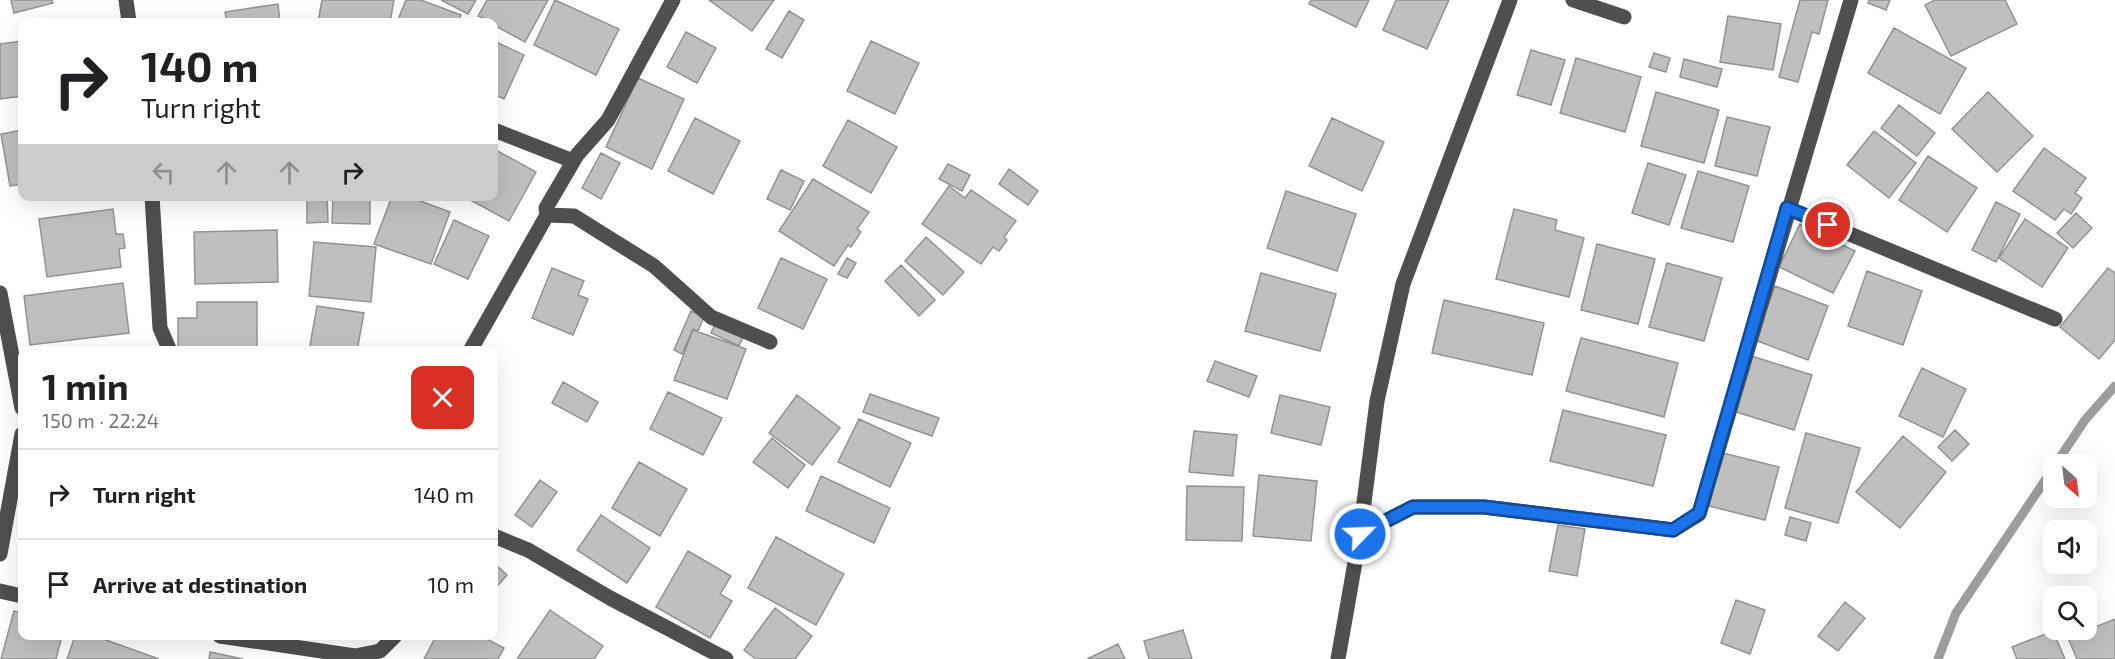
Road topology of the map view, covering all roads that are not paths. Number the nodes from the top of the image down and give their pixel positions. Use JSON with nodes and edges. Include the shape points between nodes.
{"nodes":[{"id":1,"x":126,"y":0,"type":"edge"},
{"id":2,"x":673,"y":0,"type":"edge"},
{"id":3,"x":1510,"y":0,"type":"edge"},
{"id":4,"x":1573,"y":0,"type":"edge"},
{"id":5,"x":1851,"y":0,"type":"edge"},
{"id":6,"x":1624,"y":17,"type":"dead end"},
{"id":7,"x":128,"y":18,"type":"edge"},
{"id":8,"x":498,"y":132,"type":"edge"},
{"id":9,"x":573,"y":161,"type":"junction"},
{"id":10,"x":152,"y":201,"type":"edge"},
{"id":11,"x":1787,"y":208,"type":"junction"},
{"id":12,"x":547,"y":216,"type":"junction"},
{"id":13,"x":0,"y":293,"type":"edge"},
{"id":14,"x":2055,"y":319,"type":"dead end"},
{"id":15,"x":770,"y":342,"type":"dead end"},
{"id":16,"x":5,"y":345,"type":"edge"},
{"id":17,"x":168,"y":346,"type":"edge"},
{"id":18,"x":473,"y":346,"type":"edge"},
{"id":19,"x":18,"y":386,"type":"edge"},
{"id":20,"x":18,"y":456,"type":"edge"},
{"id":21,"x":1360,"y":534,"type":"junction"},
{"id":22,"x":498,"y":538,"type":"edge"},
{"id":23,"x":0,"y":554,"type":"edge"},
{"id":24,"x":0,"y":591,"type":"edge"},
{"id":25,"x":18,"y":595,"type":"edge"},
{"id":26,"x":247,"y":640,"type":"edge"},
{"id":27,"x":391,"y":640,"type":"edge"},
{"id":28,"x":726,"y":659,"type":"edge"},
{"id":29,"x":1338,"y":659,"type":"edge"}],
"edges":[{"from":1,"to":7,"type":"street"},
{"from":2,"to":9,"type":"street","via":[[608,120]]},
{"from":3,"to":21,"type":"street","via":[[1403,284],[1377,401]]},
{"from":4,"to":6,"type":"street"},
{"from":5,"to":11,"type":"street"},
{"from":8,"to":9,"type":"street"},
{"from":9,"to":12,"type":"street","via":[[546,208]]},
{"from":10,"to":17,"type":"street","via":[[160,328]]},
{"from":11,"to":14,"type":"street"},
{"from":11,"to":21,"type":"street","via":[[1699,513],[1673,530],[1484,507],[1413,507]]},
{"from":12,"to":15,"type":"street","via":[[574,216],[654,266],[711,317]]},
{"from":12,"to":18,"type":"street"},
{"from":13,"to":16,"type":"street"},
{"from":16,"to":19,"type":"street"},
{"from":20,"to":23,"type":"street"},
{"from":21,"to":29,"type":"street"},
{"from":22,"to":28,"type":"street","via":[[528,549],[610,598]]},
{"from":24,"to":25,"type":"street"},
{"from":26,"to":27,"type":"street","via":[[355,656],[380,651]]}]}
